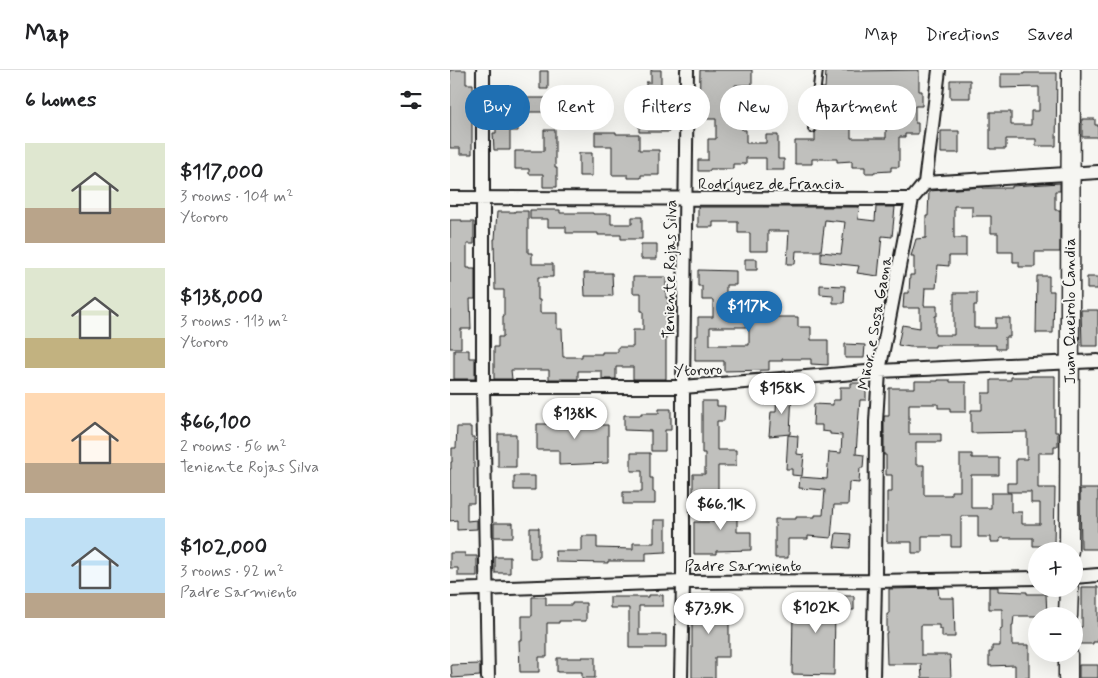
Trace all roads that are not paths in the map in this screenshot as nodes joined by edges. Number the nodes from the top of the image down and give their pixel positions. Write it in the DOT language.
graph roads {
  1 [pos="483,70"];
  2 [pos="687,70"];
  3 [pos="818,70"];
  4 [pos="939,70"];
  5 [pos="1071,70"];
  6 [pos="816,85"];
  7 [pos="1098,172"];
  8 [pos="1070,173"];
  9 [pos="925,183"];
  10 [pos="450,198"];
  11 [pos="484,198"];
  12 [pos="686,199"];
  13 [pos="912,199"];
  14 [pos="1069,361"];
  15 [pos="1098,361"];
  16 [pos="879,372"];
  17 [pos="483,386"];
  18 [pos="450,387"];
  19 [pos="683,387"];
  20 [pos="1069,542"];
  21 [pos="1098,575"];
  22 [pos="1083,576"];
  23 [pos="1028,578"];
  24 [pos="875,581"];
  25 [pos="683,582"];
  26 [pos="487,588"];
  27 [pos="450,590"];
  28 [pos="1068,662"];
  29 [pos="488,678"];
  30 [pos="681,678"];
  31 [pos="873,678"];
  32 [pos="1068,678"];
  1 -- 11 [label="street"];
  2 -- 12 [label="street, Teniente Rojas Silva"];
  3 -- 6 [label="lane"];
  4 -- 9 [label="street"];
  5 -- 8 [label="street, Juan Queirolo Candia"];
  7 -- 8 [label="street"];
  8 -- 9 [label="street"];
  8 -- 14 [label="street, Juan Queirolo Candia"];
  9 -- 13 [label="street, Mñor. e Sosa Gaona"];
  10 -- 11 [label="street, Rodríguez de Francia"];
  11 -- 12 [label="street, Rodríguez de Francia"];
  11 -- 17 [label="street"];
  12 -- 13 [label="street, Rodríguez de Francia"];
  12 -- 19 [label="street, Teniente Rojas Silva"];
  13 -- 16 [label="street, Mñor. e Sosa Gaona"];
  14 -- 15 [label="street, Ytororo"];
  14 -- 16 [label="street, Ytororo"];
  14 -- 20 [label="street, Juan Queirolo Candia"];
  16 -- 19 [label="street, Ytororo"];
  16 -- 24 [label="street, Mñor. e Sosa Gaona"];
  17 -- 18 [label="street, Ytororo"];
  17 -- 19 [label="street, Ytororo"];
  17 -- 26 [label="street"];
  19 -- 25 [label="street, Teniente Rojas Silva"];
  21 -- 22 [label="street"];
  23 -- 24 [label="street, Padre Sarmiento"];
  24 -- 25 [label="street, Padre Sarmiento"];
  24 -- 31 [label="street, Mñor. e Sosa Gaona"];
  25 -- 26 [label="street, Padre Sarmiento"];
  25 -- 30 [label="street, Teniente Rojas Silva"];
  26 -- 27 [label="street, Padre Sarmiento"];
  26 -- 29 [label="street"];
  28 -- 32 [label="street"];
}
